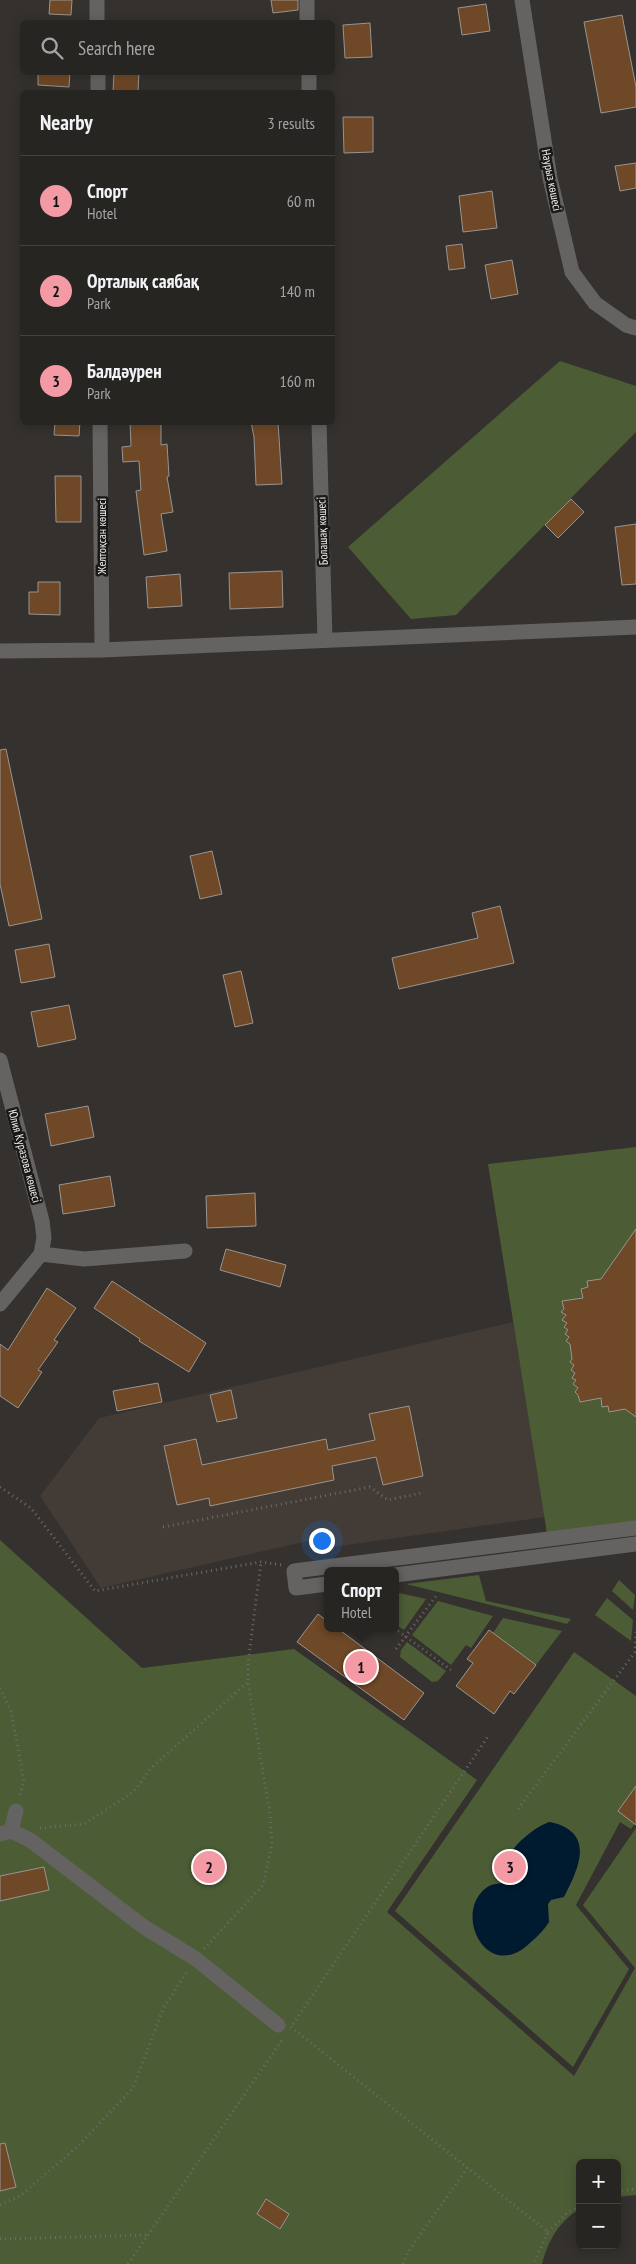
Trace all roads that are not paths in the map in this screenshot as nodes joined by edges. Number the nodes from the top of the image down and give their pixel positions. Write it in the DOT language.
graph roads {
  1 [pos="97,0"];
  2 [pos="307,0"];
  3 [pos="522,0"];
  4 [pos="97,20"];
  5 [pos="307,20"];
  6 [pos="98,75"];
  7 [pos="309,75"];
  8 [pos="98,90"];
  9 [pos="309,90"];
  10 [pos="636,328"];
  11 [pos="100,425"];
  12 [pos="319,425"];
  13 [pos="636,627"];
  14 [pos="325,640"];
  15 [pos="102,650"];
  16 [pos="0,652"];
  17 [pos="0,1060"];
  18 [pos="185,1251"];
  19 [pos="42,1254"];
  20 [pos="0,1304"];
  21 [pos="636,1528"];
  22 [pos="636,1544"];
  23 [pos="324,1567"];
  24 [pos="326,1567"];
  25 [pos="399,1574"];
  26 [pos="324,1584"];
  27 [pos="16,1811"];
  28 [pos="5,1832"];
  29 [pos="284,2026"];
  1 -- 4 [label="street"];
  2 -- 5 [label="street"];
  3 -- 10 [label="street, Наурыз көшесі"];
  6 -- 8 [label="street"];
  7 -- 9 [label="street"];
  11 -- 15 [label="street, Желтоқсан көшесі"];
  12 -- 14 [label="street, Болашақ көшесі"];
  13 -- 14 [label="street"];
  14 -- 15 [label="street"];
  15 -- 16 [label="street"];
  17 -- 19 [label="street, Юлия Куразова көшесі"];
  18 -- 19 [label="street"];
  19 -- 20 [label="street"];
  21 -- 24 [label="street"];
  22 -- 25 [label="street"];
  23 -- 26 [label="street"];
  27 -- 28 [label="street"];
  28 -- 29 [label="street"];
}
